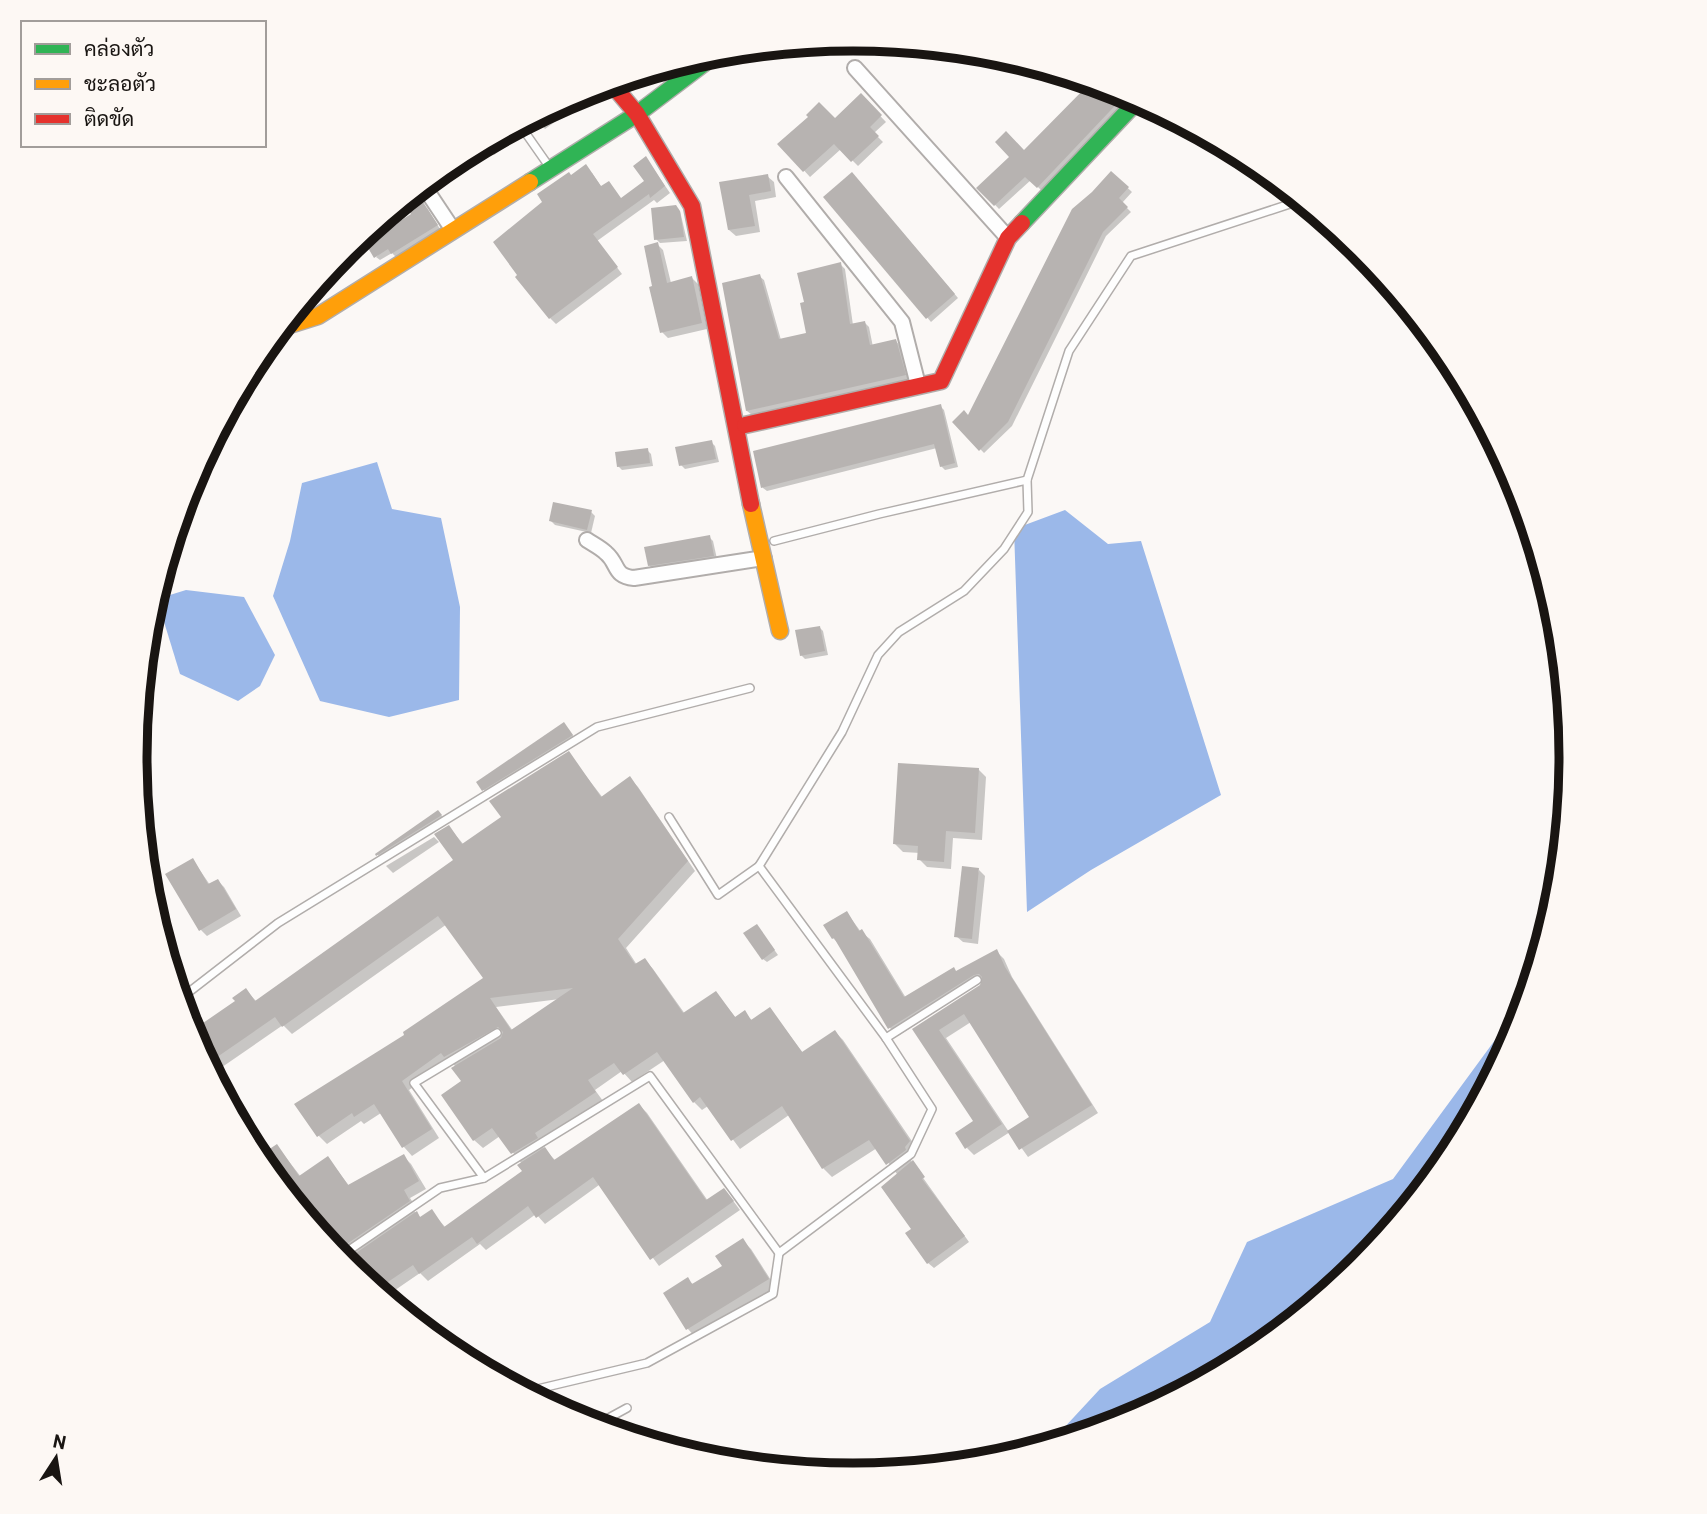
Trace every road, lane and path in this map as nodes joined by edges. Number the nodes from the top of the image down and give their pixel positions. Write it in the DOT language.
graph roads {
  1 [pos="855,68"];
  2 [pos="697,69"];
  3 [pos="618,91"];
  4 [pos="1131,108"];
  5 [pos="637,114"];
  6 [pos="525,132"];
  7 [pos="550,169"];
  8 [pos="786,177"];
  9 [pos="429,194"];
  10 [pos="1291,204"];
  11 [pos="453,230"];
  12 [pos="1008,238"];
  13 [pos="297,323"];
  14 [pos="918,385"];
  15 [pos="745,425"];
  16 [pos="1027,480"];
  17 [pos="587,540"];
  18 [pos="774,541"];
  19 [pos="764,558"];
  20 [pos="780,631"];
  21 [pos="750,688"];
  22 [pos="669,817"];
  23 [pos="759,866"];
  24 [pos="977,980"];
  25 [pos="188,993"];
  26 [pos="497,1033"];
  27 [pos="886,1038"];
  28 [pos="484,1178"];
  29 [pos="349,1250"];
  30 [pos="779,1253"];
  31 [pos="539,1389"];
  32 [pos="627,1408"];
  33 [pos="607,1419"];
  1 -- 12 [label="street"];
  2 -- 5 [label="street"];
  3 -- 5 [label="street"];
  4 -- 12 [label="street"];
  5 -- 7 [label="street"];
  5 -- 19 [label="street"];
  6 -- 7 [label="lane"];
  7 -- 11 [label="street"];
  8 -- 14 [label="street"];
  9 -- 11 [label="street"];
  10 -- 16 [label="lane"];
  11 -- 13 [label="street"];
  12 -- 14 [label="street"];
  14 -- 15 [label="street"];
  16 -- 18 [label="lane"];
  16 -- 23 [label="lane"];
  17 -- 19 [label="street"];
  19 -- 20 [label="street"];
  21 -- 25 [label="lane"];
  22 -- 23 [label="lane"];
  23 -- 27 [label="lane"];
  24 -- 27 [label="lane"];
  26 -- 28 [label="lane"];
  27 -- 30 [label="lane"];
  28 -- 29 [label="lane"];
  28 -- 30 [label="lane"];
  30 -- 31 [label="lane"];
  32 -- 33 [label="lane"];
}
